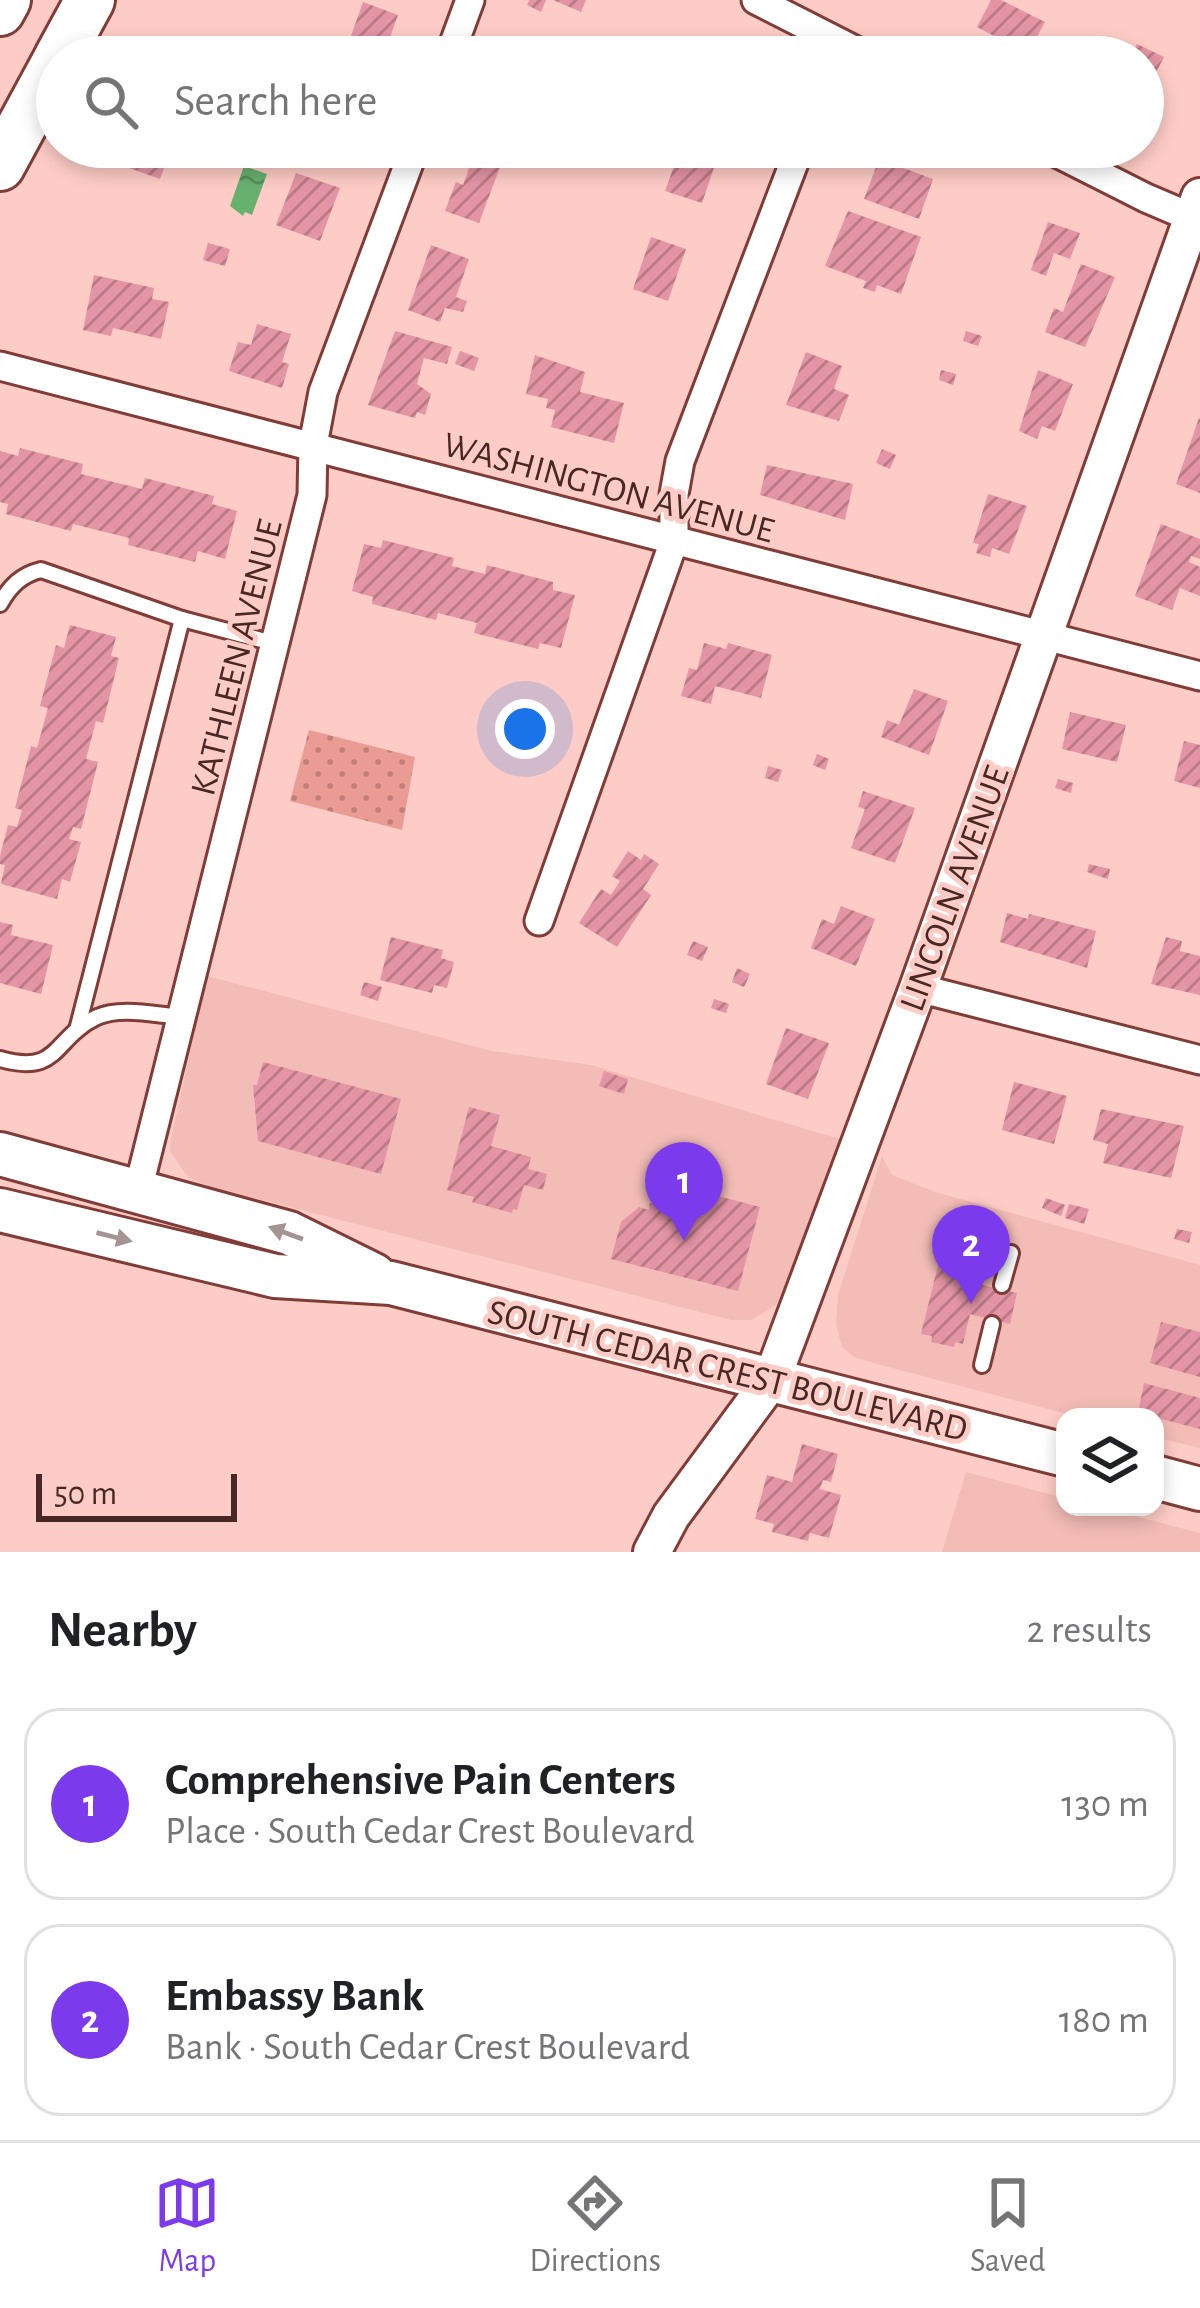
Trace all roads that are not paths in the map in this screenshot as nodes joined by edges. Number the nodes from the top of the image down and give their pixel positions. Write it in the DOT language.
graph roads {
  1 [pos="6,0"];
  2 [pos="90,0"];
  3 [pos="470,0"];
  4 [pos="756,0"];
  5 [pos="0,11"];
  6 [pos="70,36"];
  7 [pos="457,36"];
  8 [pos="814,36"];
  9 [pos="36,100"];
  10 [pos="0,166"];
  11 [pos="407,168"];
  12 [pos="792,168"];
  13 [pos="1094,168"];
  14 [pos="1198,212"];
  15 [pos="0,366"];
  16 [pos="314,445"];
  17 [pos="674,541"];
  18 [pos="0,604"];
  19 [pos="182,619"];
  20 [pos="1043,637"];
  21 [pos="277,644"];
  22 [pos="1200,676"];
  23 [pos="539,921"];
  24 [pos="918,988"];
  25 [pos="182,1017"];
  26 [pos="76,1030"];
  27 [pos="0,1059"];
  28 [pos="1200,1060"];
  29 [pos="0,1154"];
  30 [pos="138,1190"];
  31 [pos="0,1210"];
  32 [pos="1011,1252"];
  33 [pos="391,1283"];
  34 [pos="1002,1285"];
  35 [pos="992,1324"];
  36 [pos="982,1365"];
  37 [pos="772,1379"];
  38 [pos="1056,1453"];
  39 [pos="1164,1480"];
  40 [pos="1200,1489"];
  41 [pos="652,1552"];
  1 -- 5 [label="highway"];
  2 -- 6 [label="highway"];
  3 -- 7 [label="street"];
  4 -- 8 [label="street"];
  9 -- 10 [label="highway"];
  11 -- 16 [label="street, KATHLEEN AVENUE"];
  12 -- 17 [label="street"];
  13 -- 14 [label="street"];
  14 -- 20 [label="street, LINCOLN AVENUE"];
  15 -- 16 [label="street, WASHINGTON AVENUE"];
  16 -- 17 [label="street, WASHINGTON AVENUE"];
  16 -- 21 [label="street, KATHLEEN AVENUE"];
  17 -- 20 [label="street, WASHINGTON AVENUE"];
  17 -- 23 [label="street"];
  18 -- 19 [label="lane"];
  19 -- 21 [label="lane"];
  19 -- 26 [label="lane"];
  20 -- 22 [label="street, WASHINGTON AVENUE"];
  20 -- 24 [label="street, LINCOLN AVENUE"];
  21 -- 25 [label="street, KATHLEEN AVENUE"];
  24 -- 28 [label="street"];
  24 -- 37 [label="street, LINCOLN AVENUE"];
  25 -- 26 [label="lane"];
  25 -- 30 [label="street, KATHLEEN AVENUE"];
  26 -- 27 [label="lane"];
  29 -- 30 [label="main road, SOUTH CEDAR CREST BOULEVARD"];
  33 -- 30 [label="main road, SOUTH CEDAR CREST BOULEVARD, one-way"];
  31 -- 33 [label="main road, SOUTH CEDAR CREST BOULEVARD, one-way"];
  32 -- 34 [label="lane"];
  33 -- 37 [label="main road, SOUTH CEDAR CREST BOULEVARD"];
  35 -- 36 [label="lane"];
  37 -- 38 [label="main road, SOUTH CEDAR CREST BOULEVARD"];
  37 -- 41 [label="street, LINCOLN AVENUE"];
  39 -- 40 [label="main road"];
}
